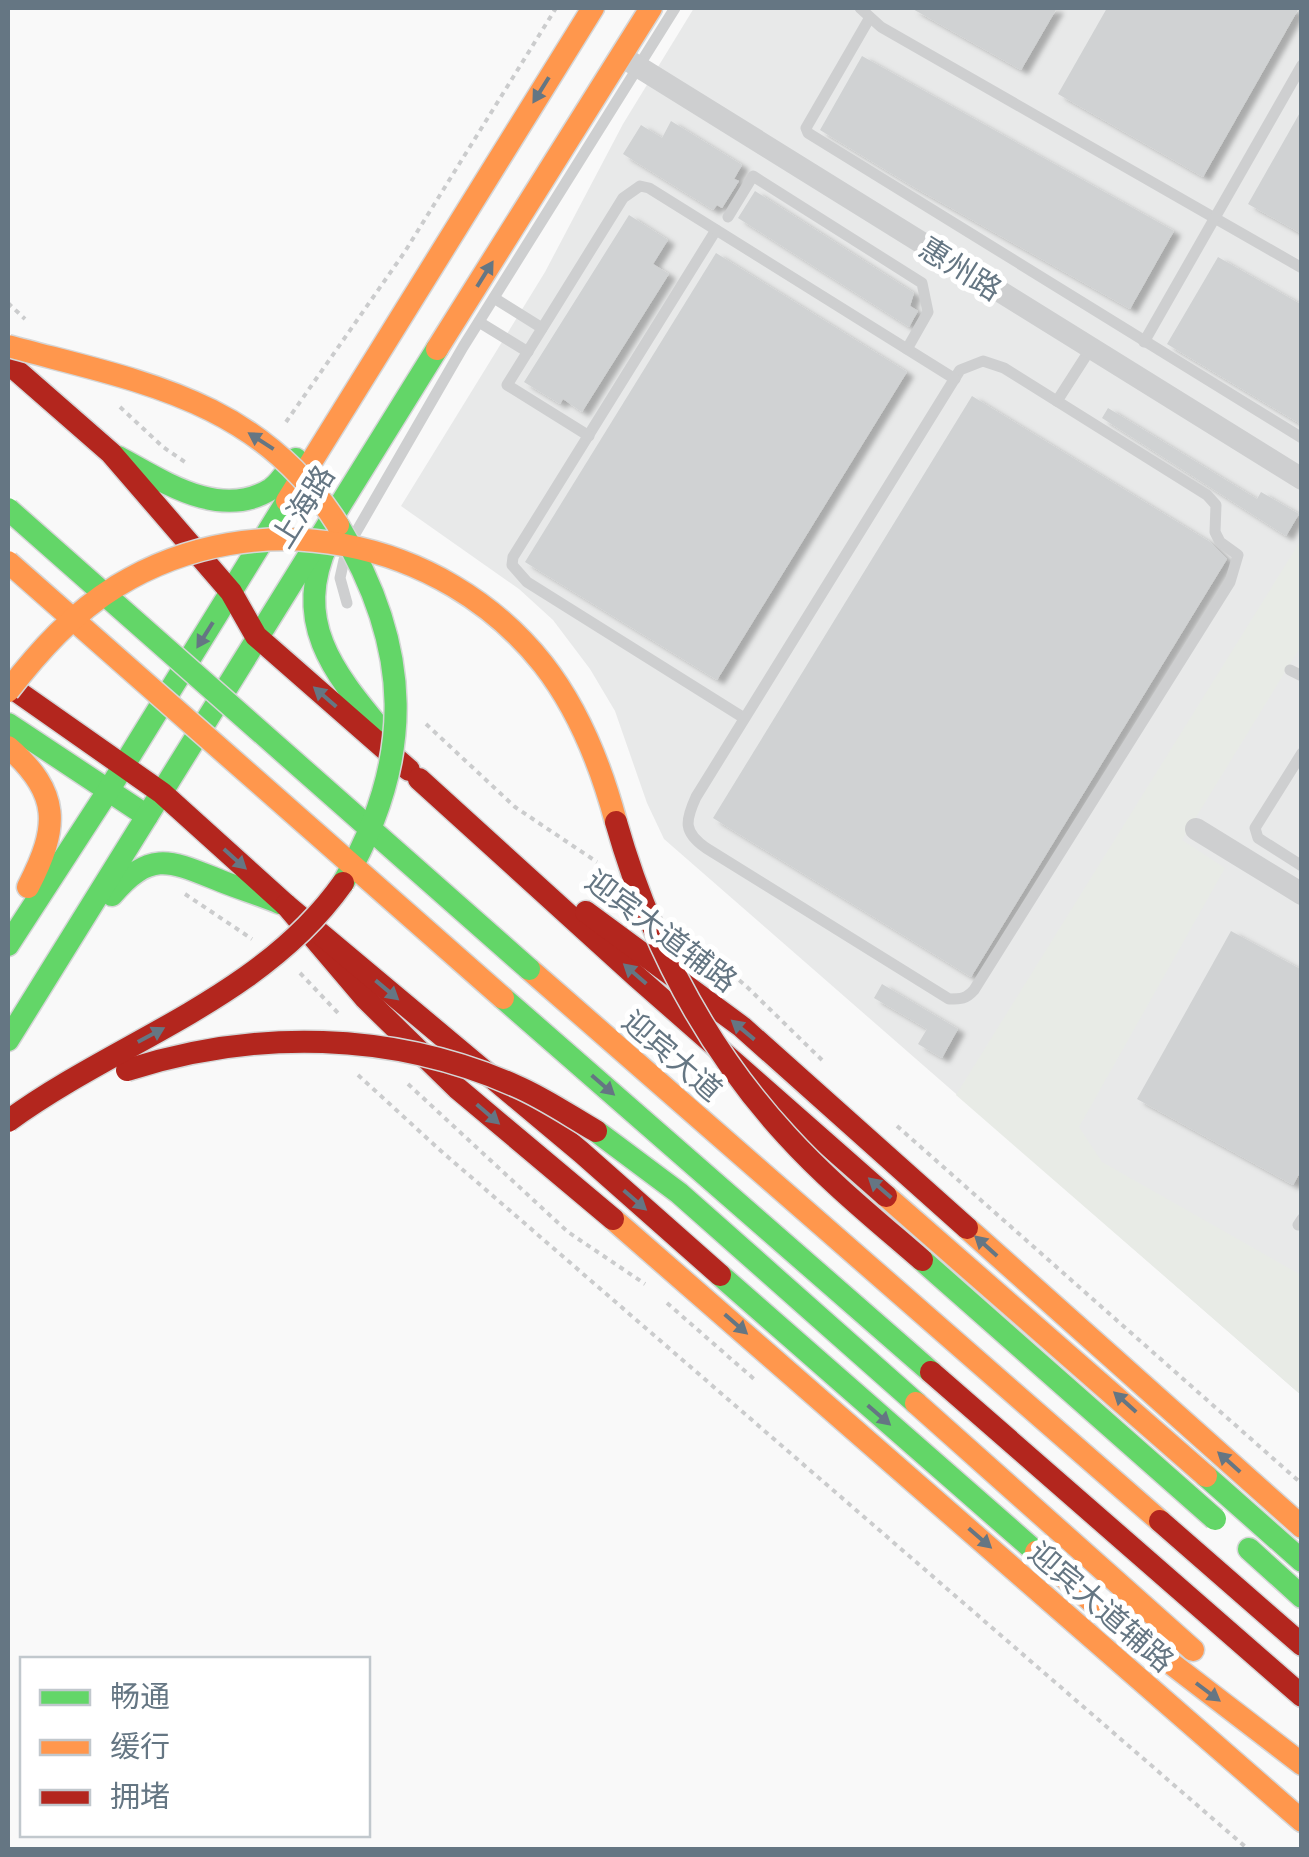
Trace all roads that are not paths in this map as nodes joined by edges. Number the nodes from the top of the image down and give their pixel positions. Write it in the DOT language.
graph roads {
  1 [pos="593,8"];
  2 [pos="652,8"];
  3 [pos="674,8"];
  4 [pos="860,8"];
  5 [pos="869,19"];
  6 [pos="629,61"];
  7 [pos="1302,65"];
  8 [pos="728,217"];
  9 [pos="1215,218"];
  10 [pos="716,230"];
  11 [pos="1302,268"];
  12 [pos="420,286"];
  13 [pos="494,298"];
  14 [pos="470,317"];
  15 [pos="542,328"];
  16 [pos="8,342"];
  17 [pos="1144,342"];
  18 [pos="1091,348"];
  19 [pos="907,349"];
  20 [pos="528,352"];
  21 [pos="8,363"];
  22 [pos="955,378"];
  23 [pos="1057,401"];
  24 [pos="588,436"];
  25 [pos="1302,438"];
  26 [pos="111,453"];
  27 [pos="1302,479"];
  28 [pos="8,509"];
  29 [pos="8,562"];
  30 [pos="232,592"];
  31 [pos="347,603"];
  32 [pos="256,636"];
  33 [pos="8,688"];
  34 [pos="744,718"];
  35 [pos="8,724"];
  36 [pos="8,747"];
  37 [pos="1302,753"];
  38 [pos="122,767"];
  39 [pos="419,779"];
  40 [pos="108,791"];
  41 [pos="162,793"];
  42 [pos="147,816"];
  43 [pos="1196,829"];
  44 [pos="1302,866"];
  45 [pos="1302,894"];
  46 [pos="286,905"];
  47 [pos="8,923"];
  48 [pos="8,945"];
  49 [pos="8,1042"];
  50 [pos="8,1121"];
  51 [pos="8,1140"];
  52 [pos="1302,1527"];
  53 [pos="1302,1560"];
  54 [pos="1302,1597"];
  55 [pos="1302,1645"];
  56 [pos="1302,1696"];
  57 [pos="1302,1745"];
  58 [pos="1302,1764"];
  59 [pos="1302,1821"];
  1 -- 12 [label="main road, 上海路, one-way"];
  2 -- 6 [label="main road, 上海路"];
  3 -- 6 [label="lane"];
  4 -- 5 [label="lane"];
  5 -- 9 [label="lane"];
  5 -- 17 [label="lane"];
  6 -- 13 [label="lane"];
  14 -- 6 [label="main road, 上海路, one-way"];
  6 -- 18 [label="street, 惠州路"];
  7 -- 9 [label="lane"];
  8 -- 19 [label="lane"];
  9 -- 11 [label="lane"];
  9 -- 17 [label="lane"];
  10 -- 15 [label="lane"];
  10 -- 19 [label="lane"];
  10 -- 24 [label="lane"];
  12 -- 26 [label="main road"];
  12 -- 30 [label="main road, 上海路"];
  13 -- 14 [label="lane"];
  13 -- 15 [label="lane"];
  14 -- 20 [label="lane"];
  14 -- 31 [label="lane"];
  14 -- 32 [label="main road, 上海路"];
  14 -- 39 [label="main road"];
  15 -- 20 [label="lane"];
  16 -- 26 [label="main road"];
  50 -- 16 [label="main road, one-way, bridge"];
  17 -- 25 [label="lane"];
  18 -- 23 [label="lane"];
  18 -- 27 [label="street, 惠州路"];
  19 -- 22 [label="lane"];
  20 -- 24 [label="lane"];
  21 -- 26 [label="main road, 迎宾大道辅路"];
  22 -- 23 [label="lane"];
  22 -- 34 [label="lane"];
  23 -- 34 [label="lane"];
  24 -- 34 [label="lane"];
  26 -- 30 [label="main road, 迎宾大道辅路"];
  28 -- 55 [label="main road, 迎宾大道, bridge"];
  29 -- 56 [label="main road, one-way, bridge"];
  30 -- 32 [label="main road, 迎宾大道辅路"];
  30 -- 38 [label="main road, 上海路, one-way"];
  39 -- 32 [label="main road, 迎宾大道辅路, one-way"];
  32 -- 41 [label="main road, 上海路"];
  33 -- 38 [label="main road, 迎宾大道辅路"];
  33 -- 54 [label="main road, bridge"];
  35 -- 40 [label="main road"];
  36 -- 47 [label="main road"];
  37 -- 44 [label="lane"];
  38 -- 40 [label="main road, 上海路"];
  38 -- 41 [label="main road, 迎宾大道辅路"];
  52 -- 39 [label="main road, 迎宾大道辅路, one-way"];
  53 -- 39 [label="main road, one-way"];
  40 -- 42 [label="main road"];
  40 -- 48 [label="main road, 上海路"];
  41 -- 42 [label="main road, 上海路"];
  41 -- 46 [label="main road, 迎宾大道辅路, one-way"];
  42 -- 49 [label="main road, 上海路"];
  43 -- 45 [label="street"];
  46 -- 49 [label="main road"];
  46 -- 58 [label="main road, one-way"];
  46 -- 59 [label="main road, 迎宾大道辅路, one-way"];
  51 -- 57 [label="main road, bridge"];
}
